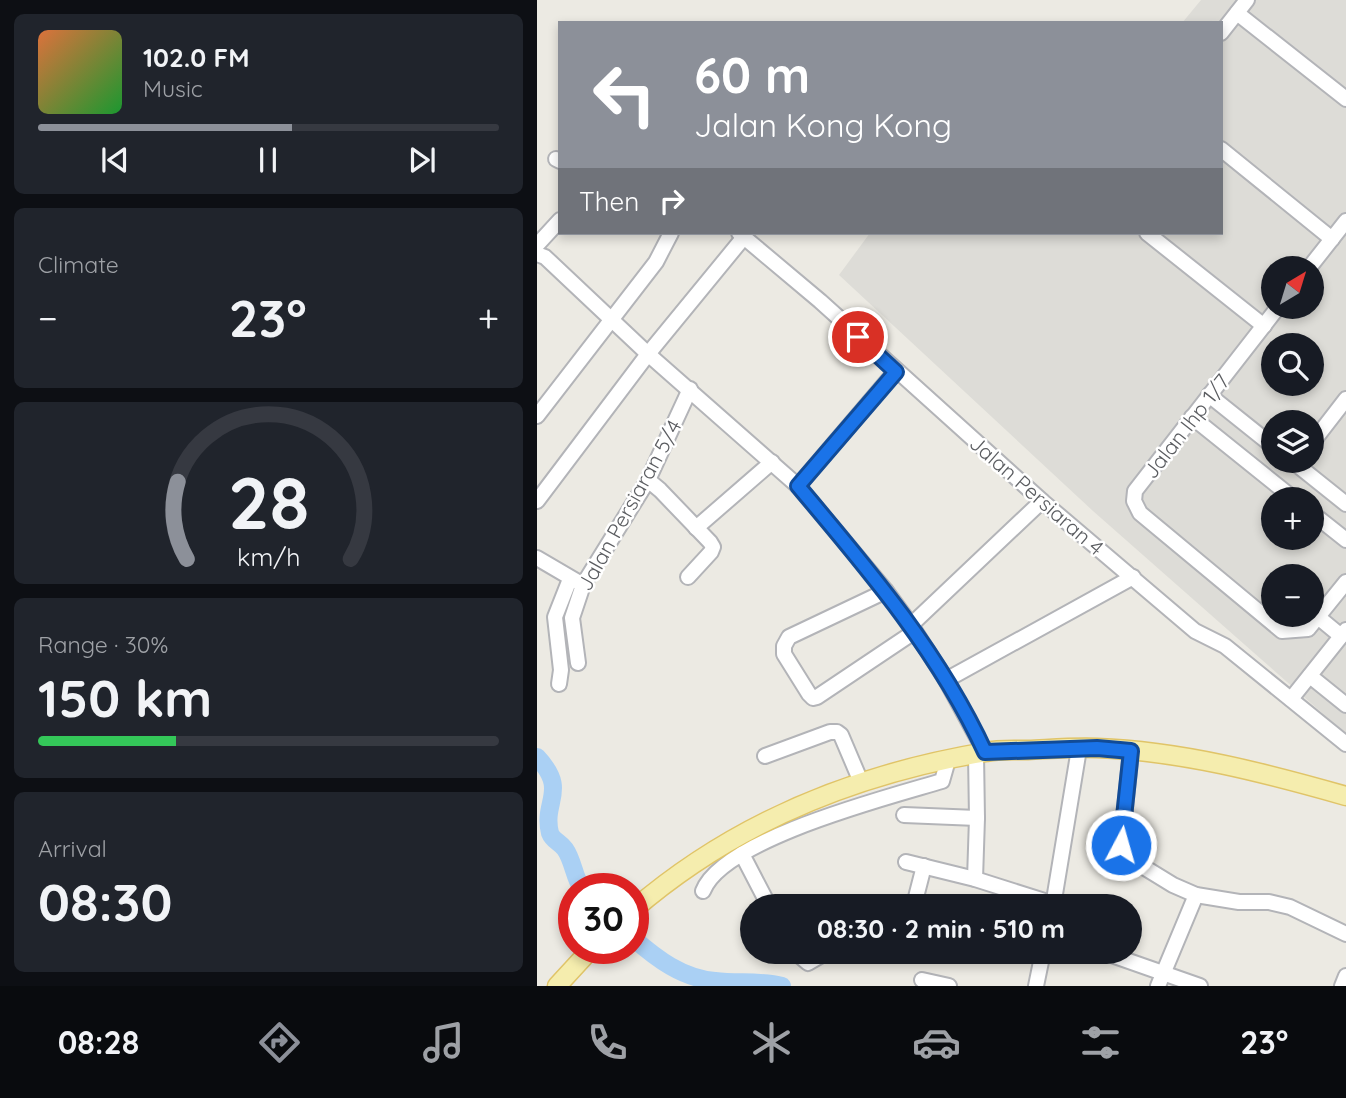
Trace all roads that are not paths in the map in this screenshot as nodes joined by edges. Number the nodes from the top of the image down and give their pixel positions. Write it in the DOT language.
graph roads {
  1 [pos="1247,0"];
  2 [pos="1237,13"];
  3 [pos="1223,30"];
  4 [pos="1346,99"];
  5 [pos="1223,151"];
  6 [pos="1346,221"];
  7 [pos="558,222"];
  8 [pos="670,235"];
  9 [pos="742,235"];
  10 [pos="1150,235"];
  11 [pos="1332,239"];
  12 [pos="537,245"];
  13 [pos="537,254"];
  14 [pos="1319,256"];
  15 [pos="610,318"];
  16 [pos="1269,319"];
  17 [pos="1264,326"];
  18 [pos="648,354"];
  19 [pos="896,372"];
  20 [pos="690,389"];
  21 [pos="1210,395"];
  22 [pos="1346,399"];
  23 [pos="537,416"];
  24 [pos="1192,417"];
  25 [pos="1324,427"];
  26 [pos="1261,436"];
  27 [pos="772,462"];
  28 [pos="1308,473"];
  29 [pos="648,480"];
  30 [pos="798,486"];
  31 [pos="1279,487"];
  32 [pos="537,501"];
  33 [pos="1042,501"];
  34 [pos="1346,504"];
  35 [pos="1324,523"];
  36 [pos="696,528"];
  37 [pos="1346,540"];
  38 [pos="537,558"];
  39 [pos="688,577"];
  40 [pos="1133,577"];
  41 [pos="576,582"];
  42 [pos="1346,582"];
  43 [pos="886,591"];
  44 [pos="1324,610"];
  45 [pos="1261,614"];
  46 [pos="1324,626"];
  47 [pos="1277,627"];
  48 [pos="1302,627"];
  49 [pos="912,628"];
  50 [pos="1343,633"];
  51 [pos="578,663"];
  52 [pos="1310,676"];
  53 [pos="946,680"];
  54 [pos="559,684"];
  55 [pos="1291,699"];
  56 [pos="1346,705"];
  57 [pos="1346,744"];
  58 [pos="1079,749"];
  59 [pos="1131,751"];
  60 [pos="981,753"];
  61 [pos="766,756"];
  62 [pos="948,760"];
  63 [pos="861,782"];
  64 [pos="1309,786"];
  65 [pos="1345,796"];
  66 [pos="1346,809"];
  67 [pos="904,815"];
  68 [pos="977,818"];
  69 [pos="742,854"];
  70 [pos="906,862"];
  71 [pos="924,866"];
  72 [pos="975,879"];
  73 [pos="703,891"];
  74 [pos="763,894"];
  75 [pos="918,894"];
  76 [pos="1020,894"];
  77 [pos="1055,894"];
  78 [pos="1196,895"];
  79 [pos="649,896"];
  80 [pos="1346,934"];
  81 [pos="577,964"];
  82 [pos="1041,964"];
  83 [pos="1128,964"];
  84 [pos="1346,976"];
  85 [pos="1161,980"];
  86 [pos="922,981"];
  87 [pos="557,986"];
  88 [pos="949,986"];
  89 [pos="1036,986"];
  90 [pos="1200,986"];
  91 [pos="1342,986"];
  1 -- 2 [label="street"];
  2 -- 3 [label="street"];
  2 -- 4 [label="street"];
  5 -- 11 [label="street"];
  6 -- 11 [label="street"];
  7 -- 12 [label="street"];
  8 -- 15 [label="street"];
  9 -- 18 [label="street"];
  9 -- 19 [label="street, Jalan Persiaran 4"];
  10 -- 17 [label="street"];
  11 -- 14 [label="street"];
  13 -- 15 [label="street"];
  15 -- 18 [label="street"];
  15 -- 23 [label="street"];
  16 -- 17 [label="street, Jalan Ihp 1/7"];
  17 -- 21 [label="street, Jalan Ihp 1/7"];
  18 -- 20 [label="street"];
  18 -- 32 [label="street"];
  19 -- 30 [label="street"];
  19 -- 33 [label="street, Jalan Persiaran 4"];
  20 -- 27 [label="street"];
  20 -- 29 [label="street, Jalan Persiaran 5/4"];
  21 -- 24 [label="street, Jalan Ihp 1/7"];
  21 -- 26 [label="street"];
  22 -- 25 [label="street"];
  24 -- 31 [label="street"];
  24 -- 45 [label="street, Jalan Ihp 1/7"];
  27 -- 30 [label="street"];
  27 -- 36 [label="street"];
  28 -- 34 [label="street"];
  29 -- 36 [label="street"];
  29 -- 41 [label="street, Jalan Persiaran 5/4"];
  30 -- 43 [label="street"];
  33 -- 40 [label="street, Jalan Persiaran 4"];
  33 -- 49 [label="street"];
  35 -- 37 [label="street"];
  36 -- 39 [label="street"];
  38 -- 41 [label="street"];
  40 -- 53 [label="street"];
  40 -- 55 [label="street, Jalan Persiaran 4"];
  41 -- 51 [label="street, Jalan Persiaran 5/4"];
  41 -- 54 [label="street"];
  42 -- 44 [label="street"];
  43 -- 49 [label="street"];
  43 -- 49 [label="street"];
  46 -- 50 [label="street"];
  47 -- 48 [label="street, Jalan Ihp 1/7"];
  49 -- 53 [label="street"];
  50 -- 52 [label="street"];
  52 -- 55 [label="street"];
  52 -- 56 [label="street"];
  53 -- 60 [label="street"];
  55 -- 57 [label="street, Jalan Persiaran 4"];
  58 -- 59 [label="main road"];
  58 -- 60 [label="main road"];
  58 -- 77 [label="street"];
  59 -- 64 [label="main road"];
  59 -- 78 [label="street"];
  60 -- 62 [label="main road"];
  60 -- 68 [label="street"];
  61 -- 63 [label="street"];
  62 -- 63 [label="main road"];
  62 -- 69 [label="street"];
  63 -- 79 [label="main road"];
  64 -- 65 [label="main road"];
  64 -- 66 [label="main road"];
  67 -- 68 [label="street"];
  68 -- 72 [label="street"];
  69 -- 73 [label="street"];
  69 -- 74 [label="street"];
  70 -- 71 [label="street"];
  71 -- 72 [label="street"];
  71 -- 75 [label="street"];
  72 -- 76 [label="street"];
  78 -- 80 [label="street"];
  78 -- 85 [label="street"];
  81 -- 87 [label="main road"];
  82 -- 89 [label="street"];
  83 -- 85 [label="street"];
  84 -- 91 [label="street"];
  85 -- 90 [label="street"];
  86 -- 88 [label="street"];
}
